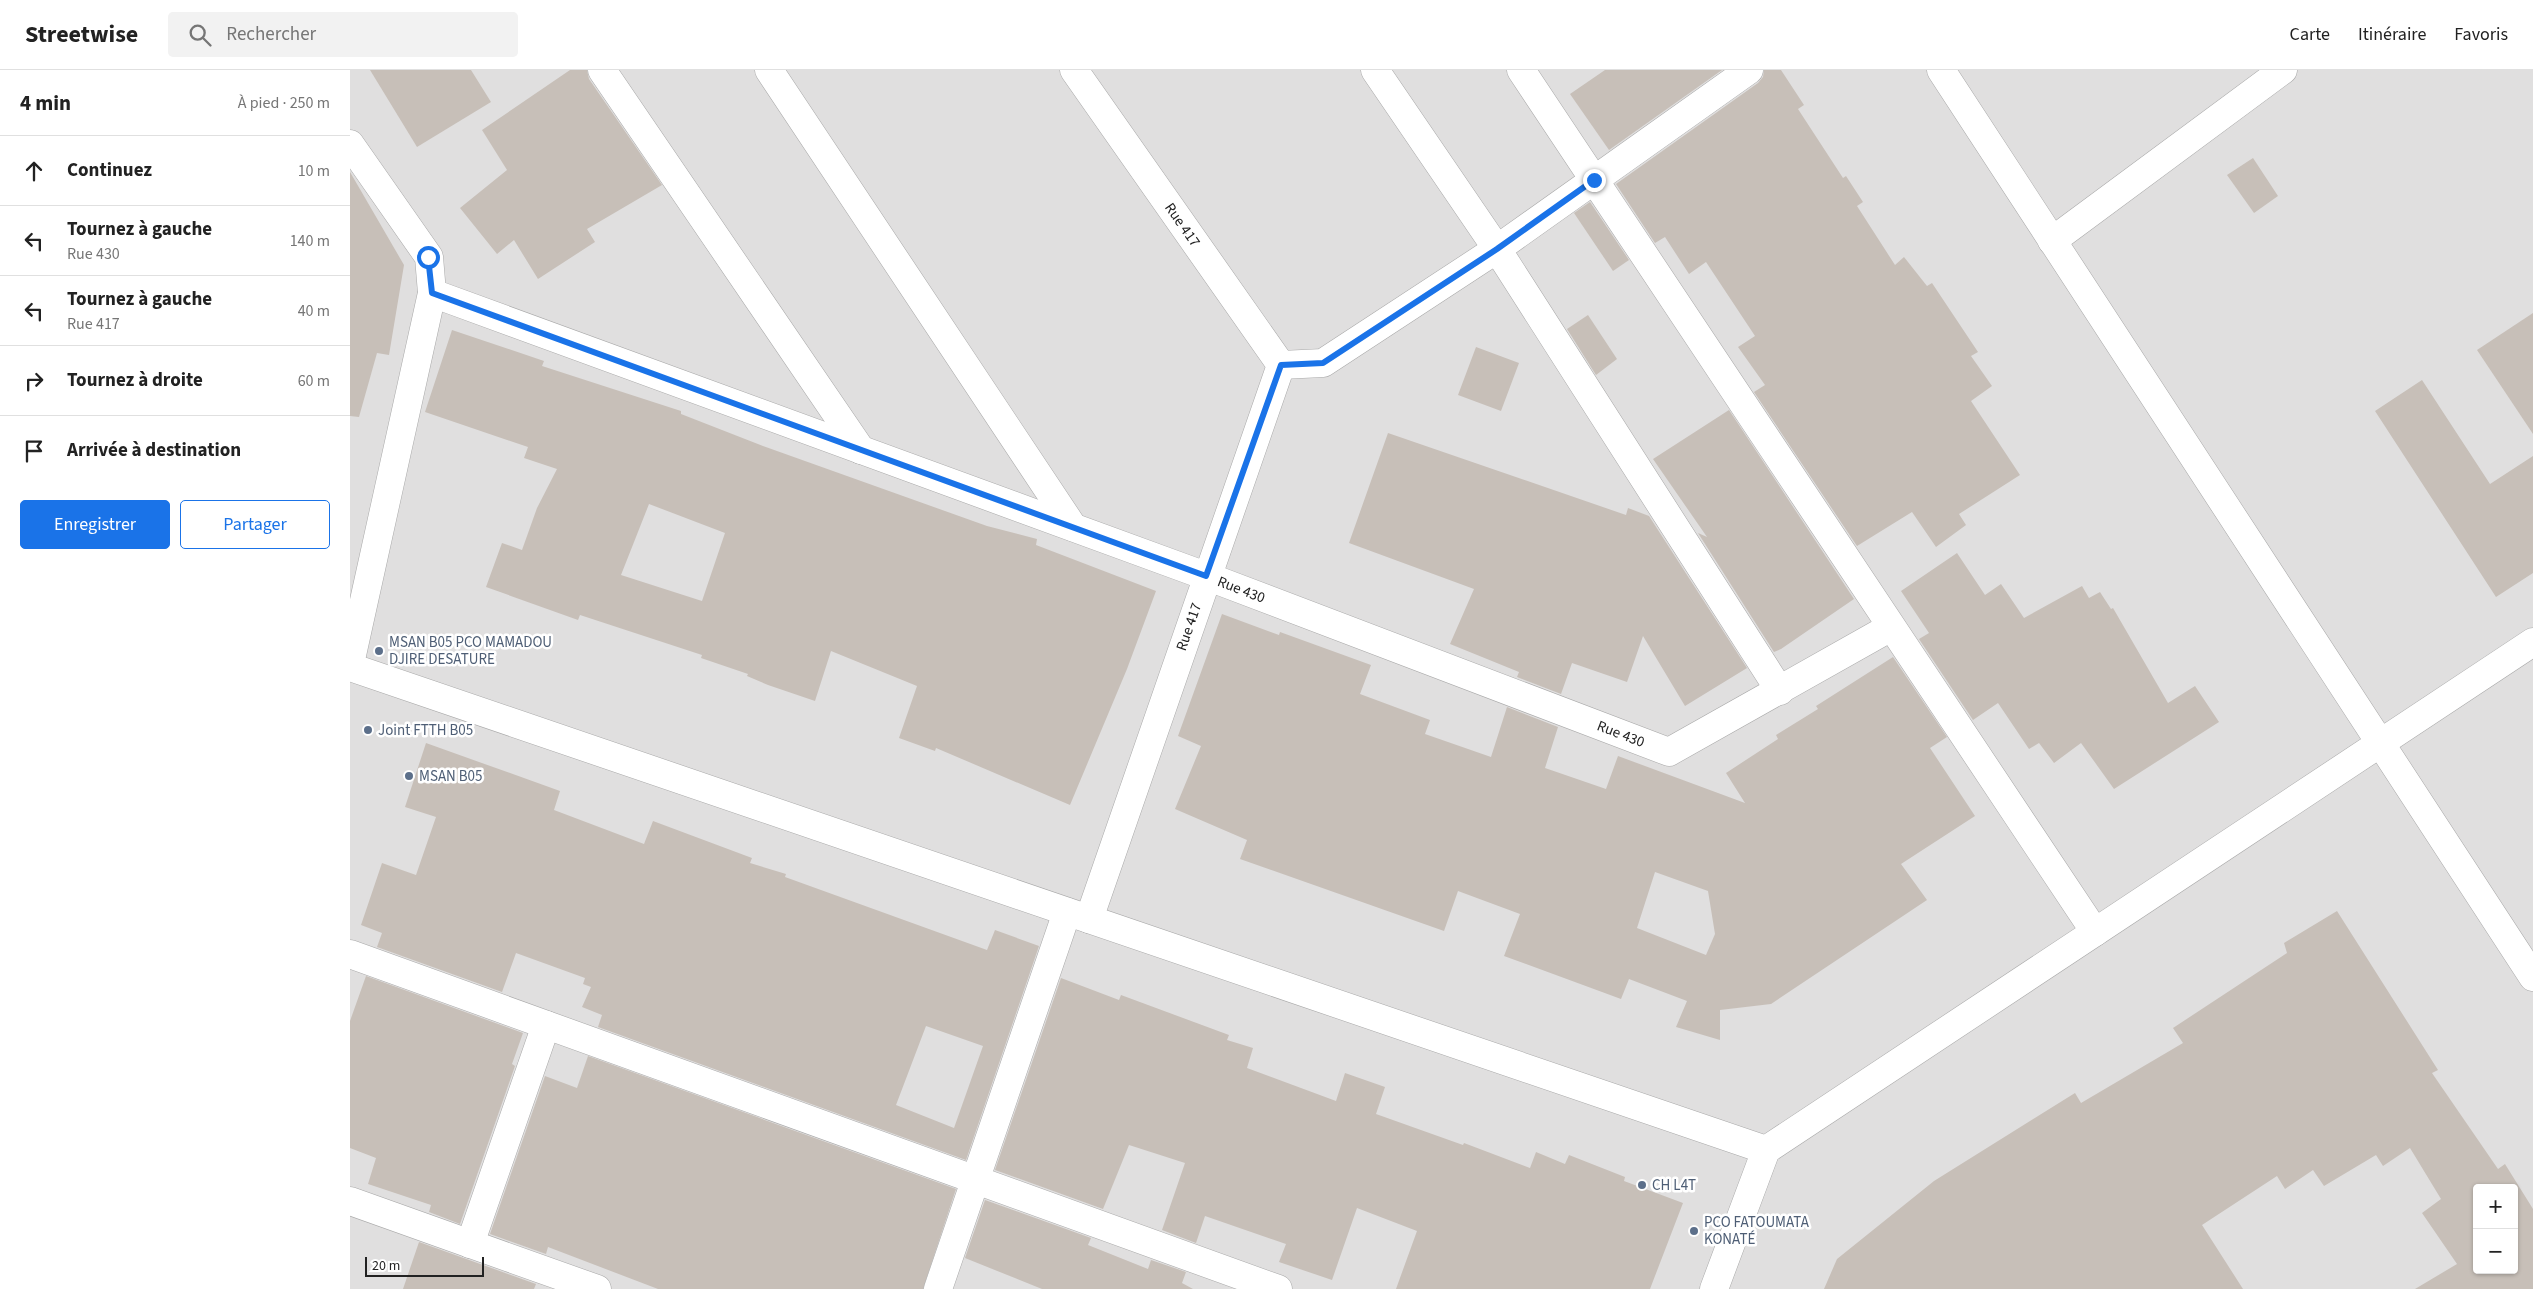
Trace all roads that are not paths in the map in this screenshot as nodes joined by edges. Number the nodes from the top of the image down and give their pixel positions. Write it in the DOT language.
graph roads {
  1 [pos="602,70"];
  2 [pos="769,70"];
  3 [pos="1074,70"];
  4 [pos="1375,70"];
  5 [pos="1521,70"];
  6 [pos="1749,70"];
  7 [pos="1941,70"];
  8 [pos="2283,70"];
  9 [pos="350,144"];
  10 [pos="1594,180"];
  11 [pos="2052,241"];
  12 [pos="1497,249"];
  13 [pos="432,293"];
  14 [pos="1281,365"];
  15 [pos="862,450"];
  16 [pos="1072,527"];
  17 [pos="1206,576"];
  18 [pos="1891,628"];
  19 [pos="2533,642"];
  20 [pos="350,666"];
  21 [pos="1780,690"];
  22 [pos="2380,743"];
  23 [pos="1078,916"];
  24 [pos="2096,932"];
  25 [pos="350,954"];
  26 [pos="2533,977"];
  27 [pos="546,1025"];
  28 [pos="1766,1150"];
  29 [pos="975,1180"];
  30 [pos="350,1201"];
  31 [pos="470,1244"];
  32 [pos="597,1289"];
  33 [pos="938,1289"];
  34 [pos="1278,1289"];
  35 [pos="1714,1289"];
  1 -- 15 [label="street"];
  2 -- 16 [label="street"];
  3 -- 14 [label="street, Rue 417"];
  4 -- 12 [label="street"];
  5 -- 10 [label="street"];
  6 -- 10 [label="street"];
  7 -- 11 [label="street"];
  8 -- 11 [label="street"];
  9 -- 13 [label="street"];
  10 -- 12 [label="street"];
  10 -- 18 [label="street"];
  11 -- 22 [label="street"];
  12 -- 14 [label="street"];
  12 -- 21 [label="street"];
  13 -- 15 [label="street, Rue 430"];
  13 -- 20 [label="street"];
  14 -- 17 [label="street, Rue 417"];
  15 -- 16 [label="street, Rue 430"];
  16 -- 17 [label="street, Rue 430"];
  17 -- 21 [label="street, Rue 430"];
  17 -- 23 [label="street, Rue 417"];
  18 -- 21 [label="street, Rue 430"];
  18 -- 24 [label="street"];
  19 -- 22 [label="street"];
  20 -- 23 [label="street"];
  22 -- 24 [label="street"];
  22 -- 26 [label="street"];
  23 -- 28 [label="street"];
  23 -- 29 [label="street, Rue 417"];
  24 -- 28 [label="street"];
  25 -- 27 [label="street"];
  27 -- 29 [label="street"];
  27 -- 31 [label="street"];
  28 -- 35 [label="street"];
  29 -- 33 [label="street, Rue 417"];
  29 -- 34 [label="street"];
  30 -- 31 [label="street"];
  31 -- 32 [label="street"];
}
